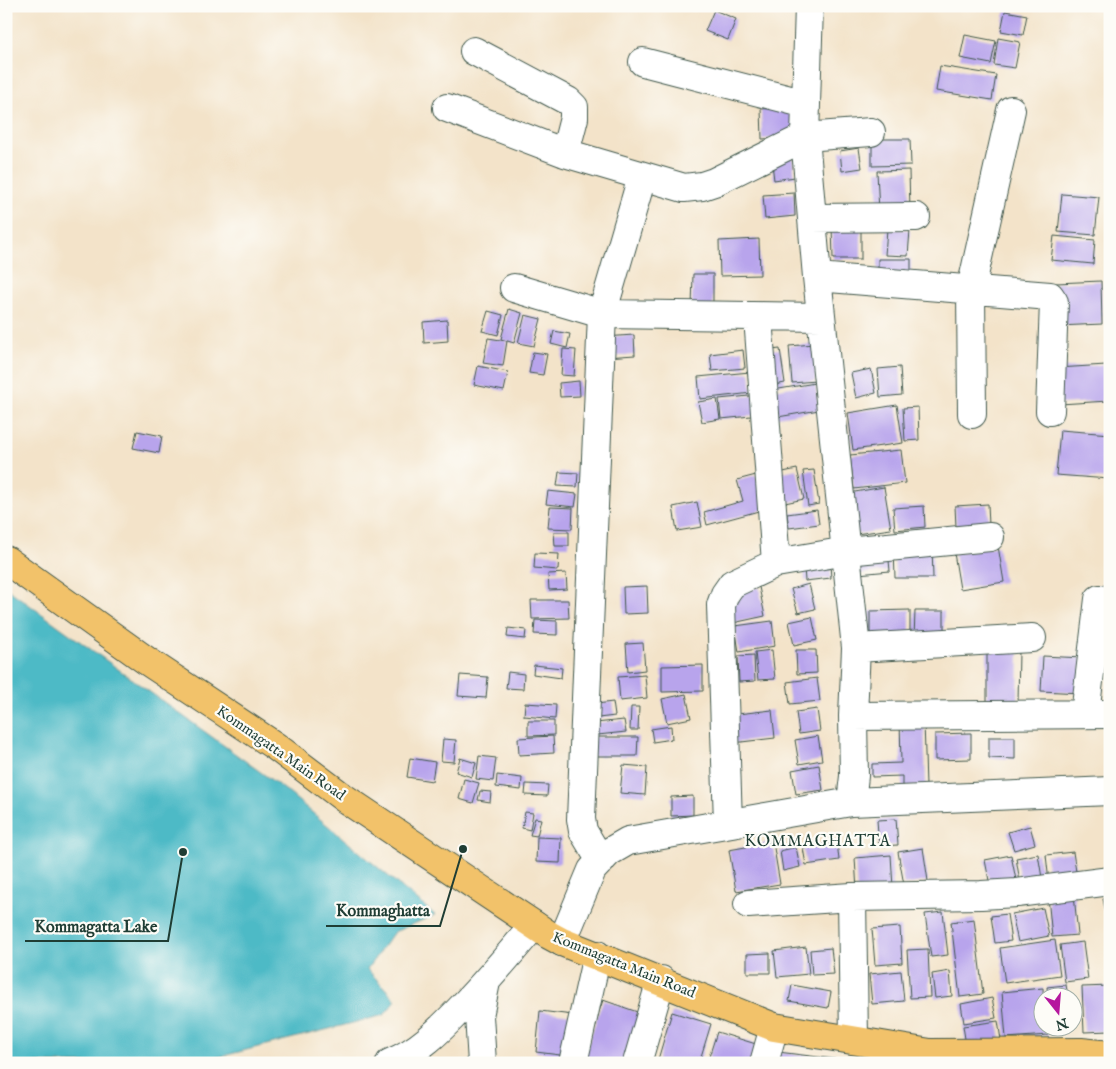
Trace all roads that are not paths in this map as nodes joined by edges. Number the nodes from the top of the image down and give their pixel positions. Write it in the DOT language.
graph roads {
  1 [pos="809,6"];
  2 [pos="474,51"];
  3 [pos="642,62"];
  4 [pos="806,104"];
  5 [pos="447,108"];
  6 [pos="1011,110"];
  7 [pos="871,132"];
  8 [pos="805,138"];
  9 [pos="565,153"];
  10 [pos="642,177"];
  11 [pos="916,217"];
  12 [pos="812,218"];
  13 [pos="817,277"];
  14 [pos="514,288"];
  15 [pos="971,289"];
  16 [pos="602,314"];
  17 [pos="758,317"];
  18 [pos="821,317"];
  19 [pos="1050,411"];
  20 [pos="972,414"];
  21 [pos="990,537"];
  22 [pos="847,551"];
  23 [pos="6,560"];
  24 [pos="776,563"];
  25 [pos="1099,599"];
  26 [pos="1032,638"];
  27 [pos="856,648"];
  28 [pos="1098,714"];
  29 [pos="853,716"];
  30 [pos="1110,791"];
  31 [pos="850,802"];
  32 [pos="728,823"];
  33 [pos="601,861"];
  34 [pos="1110,881"];
  35 [pos="852,897"];
  36 [pos="748,904"];
  37 [pos="534,925"];
  38 [pos="562,942"];
  39 [pos="598,955"];
  40 [pos="661,980"];
  41 [pos="486,982"];
  42 [pos="774,1027"];
  43 [pos="854,1040"];
  44 [pos="1110,1055"];
  45 [pos="390,1063"];
  46 [pos="482,1063"];
  47 [pos="573,1063"];
  48 [pos="637,1063"];
  49 [pos="764,1063"];
  1 -- 4 [label="street"];
  2 -- 9 [label="street"];
  3 -- 4 [label="street"];
  4 -- 8 [label="street"];
  5 -- 9 [label="street"];
  6 -- 15 [label="street"];
  7 -- 8 [label="street"];
  8 -- 10 [label="street"];
  8 -- 12 [label="street"];
  9 -- 10 [label="street"];
  10 -- 16 [label="street"];
  11 -- 12 [label="street"];
  12 -- 13 [label="street"];
  13 -- 15 [label="street"];
  13 -- 18 [label="street"];
  14 -- 16 [label="street"];
  15 -- 19 [label="street"];
  15 -- 20 [label="street"];
  16 -- 17 [label="street"];
  16 -- 33 [label="street"];
  17 -- 18 [label="street"];
  17 -- 24 [label="street"];
  18 -- 22 [label="street"];
  21 -- 22 [label="street"];
  22 -- 24 [label="street"];
  22 -- 27 [label="street"];
  23 -- 37 [label="main road, Kommagatta Main Road"];
  24 -- 32 [label="street"];
  25 -- 28 [label="street"];
  26 -- 27 [label="street"];
  27 -- 29 [label="street"];
  28 -- 29 [label="street"];
  29 -- 31 [label="street"];
  30 -- 31 [label="street"];
  31 -- 32 [label="street"];
  32 -- 33 [label="street"];
  33 -- 38 [label="street"];
  34 -- 35 [label="street"];
  35 -- 36 [label="street"];
  35 -- 43 [label="street"];
  37 -- 38 [label="main road, Kommagatta Main Road"];
  37 -- 41 [label="street"];
  38 -- 39 [label="main road, Kommagatta Main Road"];
  39 -- 40 [label="main road, Kommagatta Main Road"];
  39 -- 47 [label="street"];
  40 -- 42 [label="main road, Kommagatta Main Road"];
  40 -- 48 [label="street"];
  41 -- 45 [label="street"];
  41 -- 46 [label="street"];
  42 -- 43 [label="main road, Kommagatta Main Road"];
  42 -- 49 [label="street"];
  43 -- 44 [label="main road, Kommagatta Main Road"];
}
